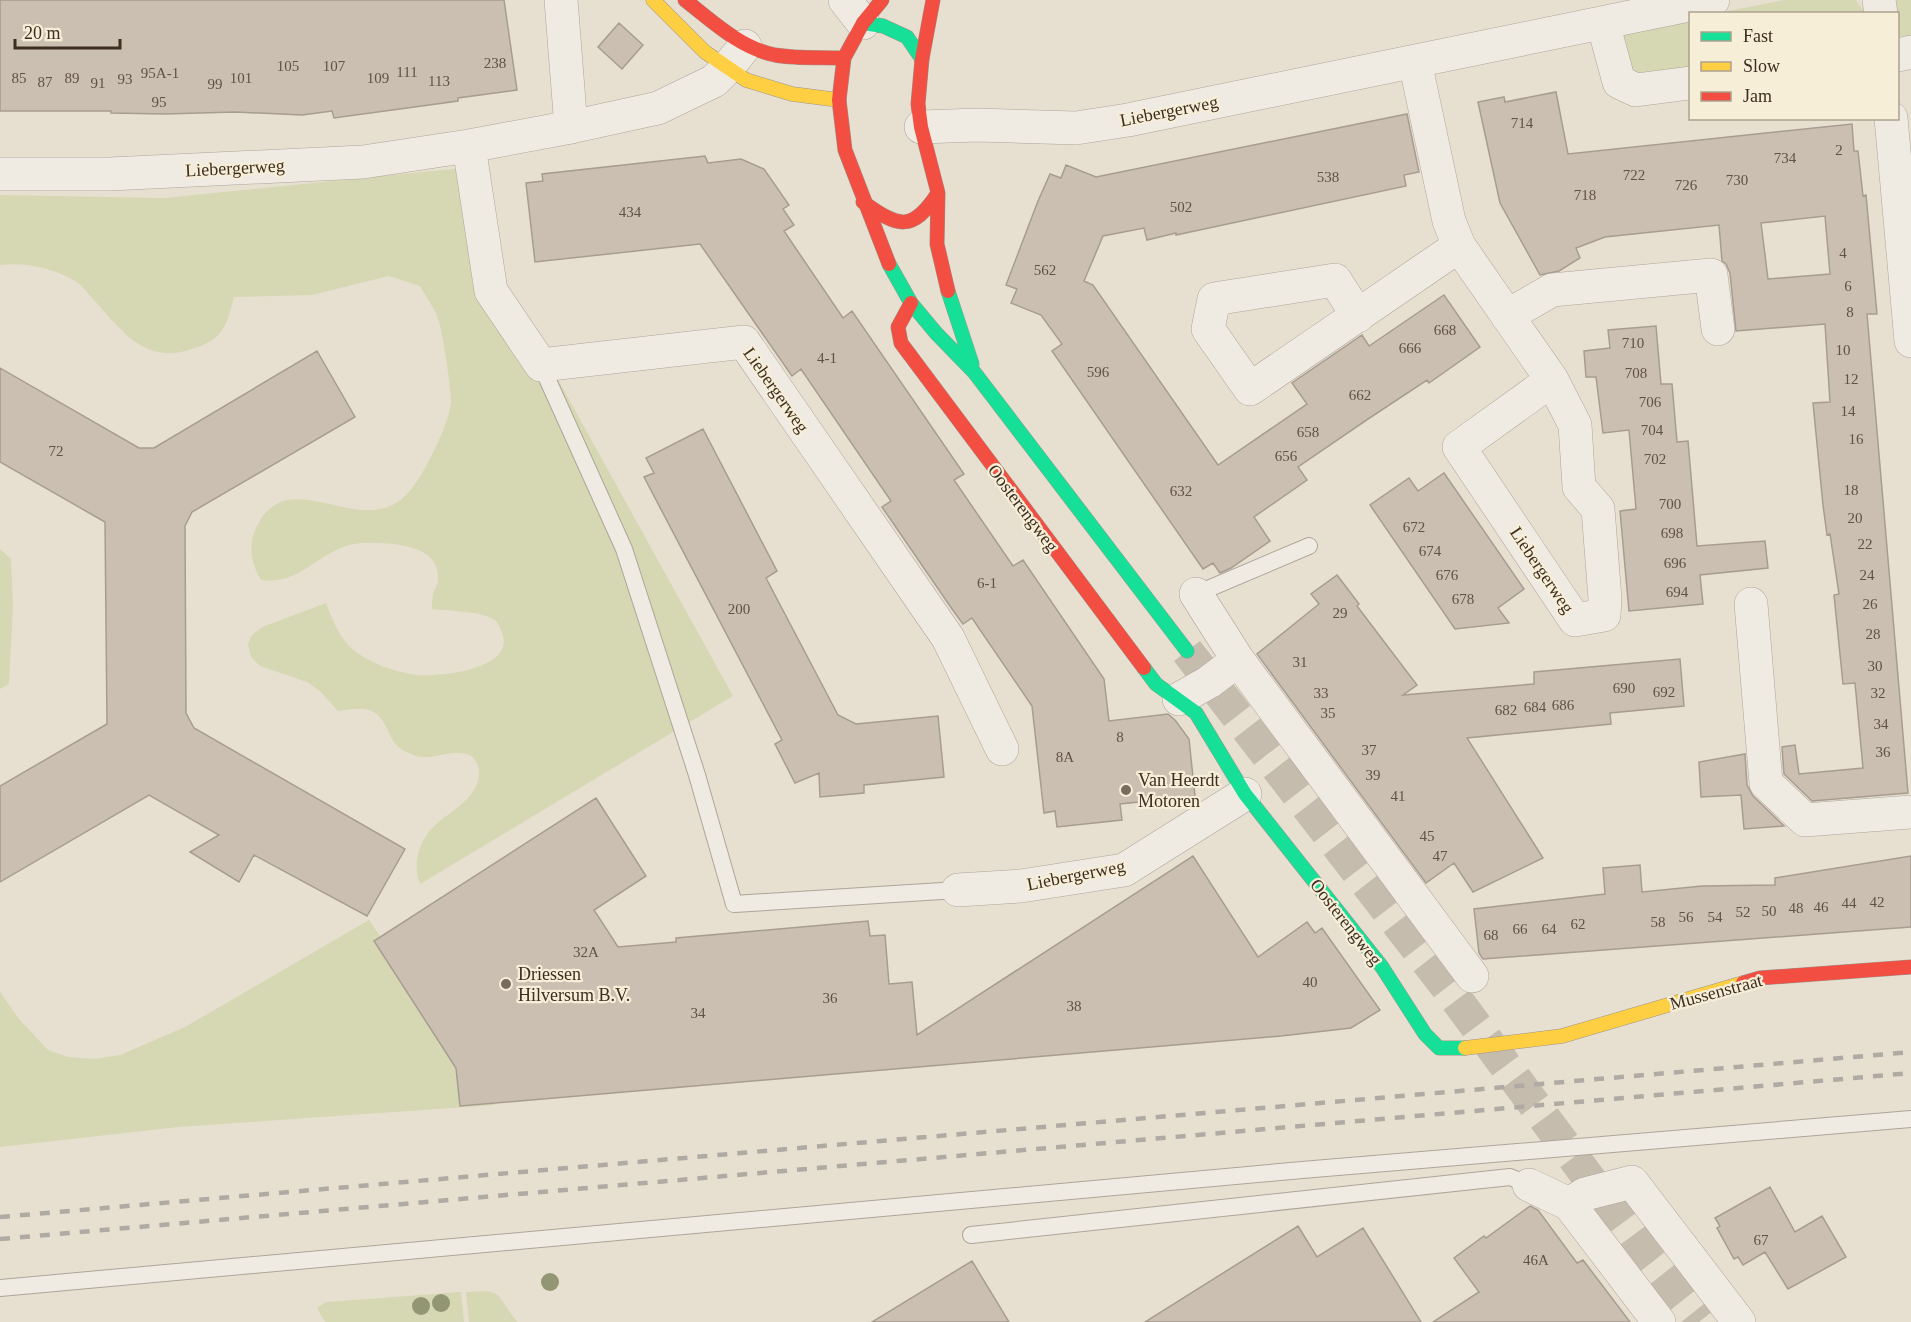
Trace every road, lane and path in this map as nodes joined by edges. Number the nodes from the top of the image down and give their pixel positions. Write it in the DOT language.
graph roads {
  1 [pos="561,0"];
  2 [pos="653,0"];
  3 [pos="685,0"];
  4 [pos="933,0"];
  5 [pos="1713,0"];
  6 [pos="863,8"];
  7 [pos="1636,8"];
  8 [pos="1603,23"];
  9 [pos="737,55"];
  10 [pos="844,58"];
  11 [pos="922,59"];
  12 [pos="1415,62"];
  13 [pos="1689,83"];
  14 [pos="839,100"];
  15 [pos="1891,120"];
  16 [pos="921,127"];
  17 [pos="571,128"];
  18 [pos="469,146"];
  19 [pos="0,174"];
  20 [pos="938,193"];
  21 [pos="863,202"];
  22 [pos="1459,246"];
  23 [pos="912,303"];
  24 [pos="1358,316"];
  25 [pos="1507,316"];
  26 [pos="1718,329"];
  27 [pos="1911,341"];
  28 [pos="541,365"];
  29 [pos="974,372"];
  30 [pos="1552,380"];
  31 [pos="1309,546"];
  32 [pos="1196,594"];
  33 [pos="1751,604"];
  34 [pos="1187,651"];
  35 [pos="1238,660"];
  36 [pos="1179,699"];
  37 [pos="1002,749"];
  38 [pos="1245,794"];
  39 [pos="1911,812"];
  40 [pos="958,890"];
  41 [pos="1911,967"];
  42 [pos="1472,976"];
  43 [pos="1562,1036"];
  44 [pos="1911,1119"];
  45 [pos="1529,1185"];
  46 [pos="1569,1204"];
  47 [pos="971,1235"];
  48 [pos="0,1288"];
  49 [pos="1659,1322"];
  50 [pos="1739,1322"];
  1 -- 17 [label="street"];
  2 -- 9 [label="main road"];
  3 -- 9 [label="main road"];
  4 -- 11 [label="main road"];
  5 -- 7 [label="street, Liebergerweg"];
  6 -- 10 [label="main road"];
  6 -- 11 [label="main road"];
  7 -- 8 [label="street, Liebergerweg"];
  8 -- 12 [label="street, Liebergerweg"];
  8 -- 13 [label="street"];
  9 -- 10 [label="main road"];
  9 -- 14 [label="main road"];
  9 -- 17 [label="street, Liebergerweg"];
  10 -- 14 [label="main road"];
  11 -- 16 [label="main road"];
  12 -- 16 [label="street, Liebergerweg"];
  12 -- 22 [label="street, Liebergerweg"];
  14 -- 21 [label="main road"];
  15 -- 27 [label="street"];
  16 -- 20 [label="main road"];
  17 -- 18 [label="street, Liebergerweg"];
  18 -- 19 [label="street, Liebergerweg"];
  18 -- 28 [label="street"];
  20 -- 21 [label="main road"];
  20 -- 29 [label="main road"];
  21 -- 23 [label="main road"];
  22 -- 24 [label="street"];
  22 -- 25 [label="street, Liebergerweg"];
  23 -- 29 [label="main road"];
  23 -- 36 [label="main road, Oosterengweg"];
  25 -- 26 [label="street"];
  25 -- 30 [label="street, Liebergerweg"];
  28 -- 37 [label="street, Liebergerweg"];
  28 -- 40 [label="lane"];
  29 -- 34 [label="main road"];
  30 -- 30 [label="street, Liebergerweg"];
  31 -- 32 [label="lane"];
  32 -- 35 [label="street"];
  33 -- 39 [label="street"];
  35 -- 36 [label="street"];
  35 -- 42 [label="street"];
  36 -- 38 [label="main road, Oosterengweg"];
  38 -- 40 [label="street, Liebergerweg"];
  38 -- 43 [label="main road, Oosterengweg"];
  41 -- 43 [label="main road, Mussenstraat"];
  44 -- 48 [label="lane"];
  45 -- 46 [label="street"];
  45 -- 47 [label="lane"];
  46 -- 49 [label="street"];
  46 -- 50 [label="street"];
}
